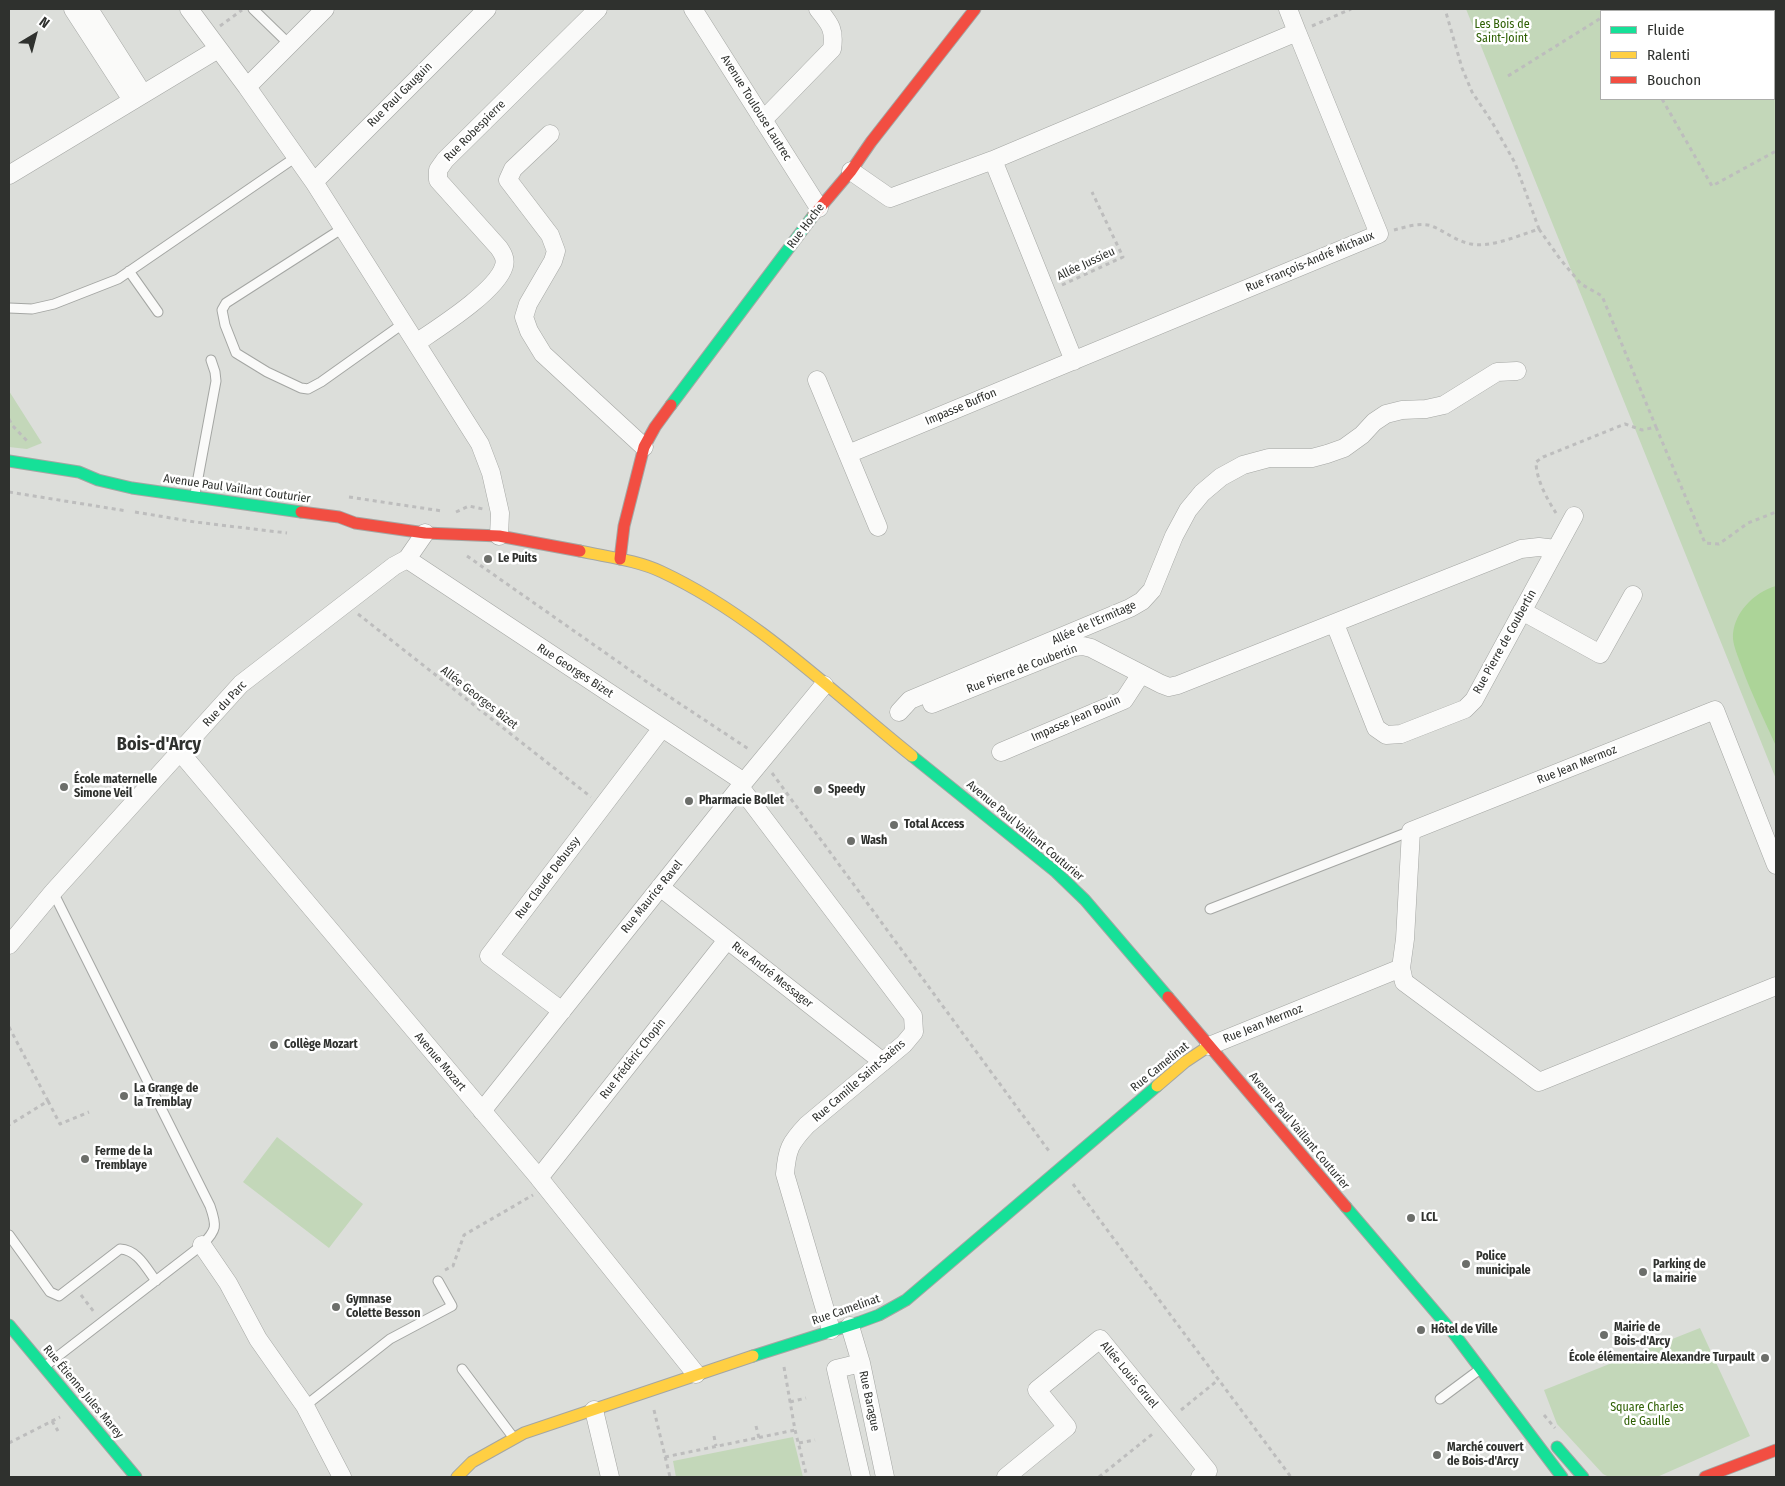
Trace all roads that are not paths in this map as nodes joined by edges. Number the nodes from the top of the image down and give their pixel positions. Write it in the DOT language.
graph roads {
  1 [pos="73,9"];
  2 [pos="90,9"];
  3 [pos="189,9"];
  4 [pos="253,9"];
  5 [pos="324,9"];
  6 [pos="487,9"];
  7 [pos="598,9"];
  8 [pos="693,9"];
  9 [pos="818,9"];
  10 [pos="975,9"];
  11 [pos="1288,9"];
  12 [pos="1297,32"];
  13 [pos="213,42"];
  14 [pos="289,44"];
  15 [pos="247,87"];
  16 [pos="138,97"];
  17 [pos="763,120"];
  18 [pos="550,134"];
  19 [pos="296,157"];
  20 [pos="993,160"];
  21 [pos="851,171"];
  22 [pos="9,175"];
  23 [pos="314,182"];
  24 [pos="819,208"];
  25 [pos="343,228"];
  26 [pos="129,272"];
  27 [pos="9,308"];
  28 [pos="158,312"];
  29 [pos="404,323"];
  30 [pos="416,343"];
  31 [pos="211,360"];
  32 [pos="1074,361"];
  33 [pos="1517,371"];
  34 [pos="817,380"];
  35 [pos="644,447"];
  36 [pos="848,454"];
  37 [pos="9,462"];
  38 [pos="85,486"];
  39 [pos="132,488"];
  40 [pos="195,497"];
  41 [pos="371,513"];
  42 [pos="339,517"];
  43 [pos="1572,521"];
  44 [pos="452,522"];
  45 [pos="878,527"];
  46 [pos="425,533"];
  47 [pos="499,536"];
  48 [pos="1556,549"];
  49 [pos="407,559"];
  50 [pos="620,559"];
  51 [pos="1633,595"];
  52 [pos="1522,611"];
  53 [pos="1334,624"];
  54 [pos="1140,674"];
  55 [pos="824,685"];
  56 [pos="899,712"];
  57 [pos="662,728"];
  58 [pos="882,732"];
  59 [pos="180,752"];
  60 [pos="1001,752"];
  61 [pos="742,785"];
  62 [pos="1411,831"];
  63 [pos="1776,865"];
  64 [pos="660,887"];
  65 [pos="54,892"];
  66 [pos="1210,909"];
  67 [pos="727,940"];
  68 [pos="9,945"];
  69 [pos="1401,968"];
  70 [pos="1776,986"];
  71 [pos="562,1011"];
  72 [pos="1209,1046"];
  73 [pos="883,1062"];
  74 [pos="482,1111"];
  75 [pos="543,1183"];
  76 [pos="9,1235"];
  77 [pos="202,1245"];
  78 [pos="156,1281"];
  79 [pos="438,1281"];
  80 [pos="9,1325"];
  81 [pos="850,1326"];
  82 [pos="831,1330"];
  83 [pos="861,1362"];
  84 [pos="44,1367"];
  85 [pos="1481,1368"];
  86 [pos="462,1369"];
  87 [pos="696,1374"];
  88 [pos="1440,1398"];
  89 [pos="305,1406"];
  90 [pos="594,1410"];
  91 [pos="1538,1426"];
  92 [pos="514,1438"];
  93 [pos="1551,1441"];
  94 [pos="1776,1450"];
  95 [pos="136,1477"];
  96 [pos="342,1477"];
  97 [pos="457,1477"];
  98 [pos="610,1477"];
  99 [pos="860,1477"];
  100 [pos="885,1477"];
  101 [pos="1006,1477"];
  102 [pos="1200,1477"];
  103 [pos="1562,1477"];
  104 [pos="1583,1477"];
  105 [pos="1705,1477"];
  1 -- 16 [label="street"];
  2 -- 16 [label="street"];
  3 -- 13 [label="street"];
  4 -- 14 [label="lane"];
  5 -- 14 [label="street"];
  6 -- 23 [label="street, Rue Paul Gauguin"];
  7 -- 30 [label="street, Rue Robespierre"];
  8 -- 17 [label="street, Avenue Toulouse Lautrec"];
  9 -- 17 [label="street"];
  10 -- 21 [label="street, Rue Hoche"];
  11 -- 12 [label="street, Rue François-André Michaux"];
  12 -- 20 [label="street"];
  12 -- 32 [label="street, Rue François-André Michaux"];
  13 -- 15 [label="street"];
  13 -- 16 [label="street"];
  14 -- 15 [label="street"];
  15 -- 19 [label="street"];
  16 -- 22 [label="street"];
  17 -- 24 [label="street, Avenue Toulouse Lautrec"];
  18 -- 35 [label="street"];
  19 -- 23 [label="street"];
  19 -- 26 [label="lane"];
  20 -- 21 [label="street"];
  20 -- 32 [label="street"];
  21 -- 24 [label="street, Rue Hoche"];
  23 -- 25 [label="street"];
  24 -- 35 [label="street, Rue Hoche"];
  25 -- 29 [label="street"];
  25 -- 29 [label="lane"];
  26 -- 27 [label="lane"];
  26 -- 28 [label="lane"];
  29 -- 30 [label="street"];
  30 -- 47 [label="street"];
  31 -- 40 [label="lane"];
  32 -- 36 [label="street, Impasse Buffon"];
  33 -- 56 [label="street, Allée de l'Ermitage"];
  34 -- 36 [label="street"];
  35 -- 50 [label="street, Rue Hoche"];
  36 -- 45 [label="street"];
  37 -- 39 [label="street, Avenue Paul Vaillant Couturier"];
  38 -- 39 [label="street, Avenue Paul Vaillant Couturier"];
  39 -- 40 [label="street, Avenue Paul Vaillant Couturier"];
  40 -- 42 [label="street, Avenue Paul Vaillant Couturier"];
  41 -- 42 [label="street, Avenue Paul Vaillant Couturier"];
  42 -- 46 [label="street, Avenue Paul Vaillant Couturier"];
  43 -- 48 [label="street, Rue Pierre de Coubertin"];
  44 -- 47 [label="street, Avenue Paul Vaillant Couturier"];
  46 -- 47 [label="street, Avenue Paul Vaillant Couturier"];
  46 -- 49 [label="street, Rue du Parc"];
  47 -- 50 [label="street, Avenue Paul Vaillant Couturier"];
  48 -- 52 [label="street, Rue Pierre de Coubertin"];
  48 -- 53 [label="street, Rue Pierre de Coubertin"];
  49 -- 57 [label="street, Rue Georges Bizet"];
  49 -- 59 [label="street, Rue du Parc"];
  50 -- 55 [label="street, Avenue Paul Vaillant Couturier"];
  51 -- 52 [label="street"];
  52 -- 53 [label="street, Rue Pierre de Coubertin"];
  53 -- 54 [label="street, Rue Pierre de Coubertin"];
  54 -- 56 [label="street, Rue Pierre de Coubertin"];
  54 -- 60 [label="street, Impasse Jean Bouin"];
  55 -- 58 [label="street, Avenue Paul Vaillant Couturier"];
  55 -- 61 [label="street, Rue Maurice Ravel"];
  56 -- 58 [label="street"];
  57 -- 61 [label="street, Rue Georges Bizet"];
  57 -- 71 [label="street, Rue Claude Debussy"];
  58 -- 72 [label="street, Avenue Paul Vaillant Couturier"];
  59 -- 65 [label="street, Rue du Parc"];
  59 -- 74 [label="street, Avenue Mozart"];
  61 -- 64 [label="street, Rue Maurice Ravel"];
  61 -- 73 [label="street, Rue Camille Saint-Saëns"];
  62 -- 63 [label="street, Rue Jean Mermoz"];
  62 -- 66 [label="lane"];
  62 -- 69 [label="street"];
  64 -- 67 [label="street, Rue André Messager"];
  64 -- 71 [label="street, Rue Maurice Ravel"];
  65 -- 68 [label="street, Rue du Parc"];
  65 -- 77 [label="lane"];
  67 -- 73 [label="street, Rue André Messager"];
  67 -- 75 [label="street, Rue Frédéric Chopin"];
  69 -- 70 [label="street"];
  69 -- 72 [label="street, Rue Jean Mermoz"];
  71 -- 74 [label="street, Rue Maurice Ravel"];
  72 -- 81 [label="street, Rue Camelinat"];
  72 -- 85 [label="street, Avenue Paul Vaillant Couturier"];
  73 -- 82 [label="street, Rue Camille Saint-Saëns"];
  74 -- 75 [label="street, Avenue Mozart"];
  75 -- 87 [label="street, Avenue Mozart"];
  76 -- 78 [label="lane"];
  77 -- 78 [label="lane"];
  77 -- 89 [label="street"];
  78 -- 84 [label="lane"];
  79 -- 89 [label="lane"];
  80 -- 84 [label="street, Rue Étienne Jules Marey"];
  81 -- 82 [label="street, Rue Camelinat"];
  81 -- 83 [label="street, Rue Barague"];
  82 -- 87 [label="street, Rue Camelinat"];
  83 -- 99 [label="street"];
  83 -- 100 [label="street, Rue Barague"];
  84 -- 95 [label="street, Rue Étienne Jules Marey"];
  85 -- 88 [label="lane"];
  85 -- 91 [label="street, Avenue Paul Vaillant Couturier"];
  85 -- 103 [label="street, Avenue Paul Vaillant Couturier"];
  86 -- 92 [label="lane"];
  87 -- 90 [label="street, Rue Camelinat"];
  89 -- 96 [label="street"];
  90 -- 92 [label="street, Rue Camelinat"];
  90 -- 98 [label="street"];
  92 -- 97 [label="street, Rue Camelinat"];
  93 -- 104 [label="street"];
  94 -- 105 [label="street"];
  101 -- 102 [label="street, Allée Louis Gruel"];
}
